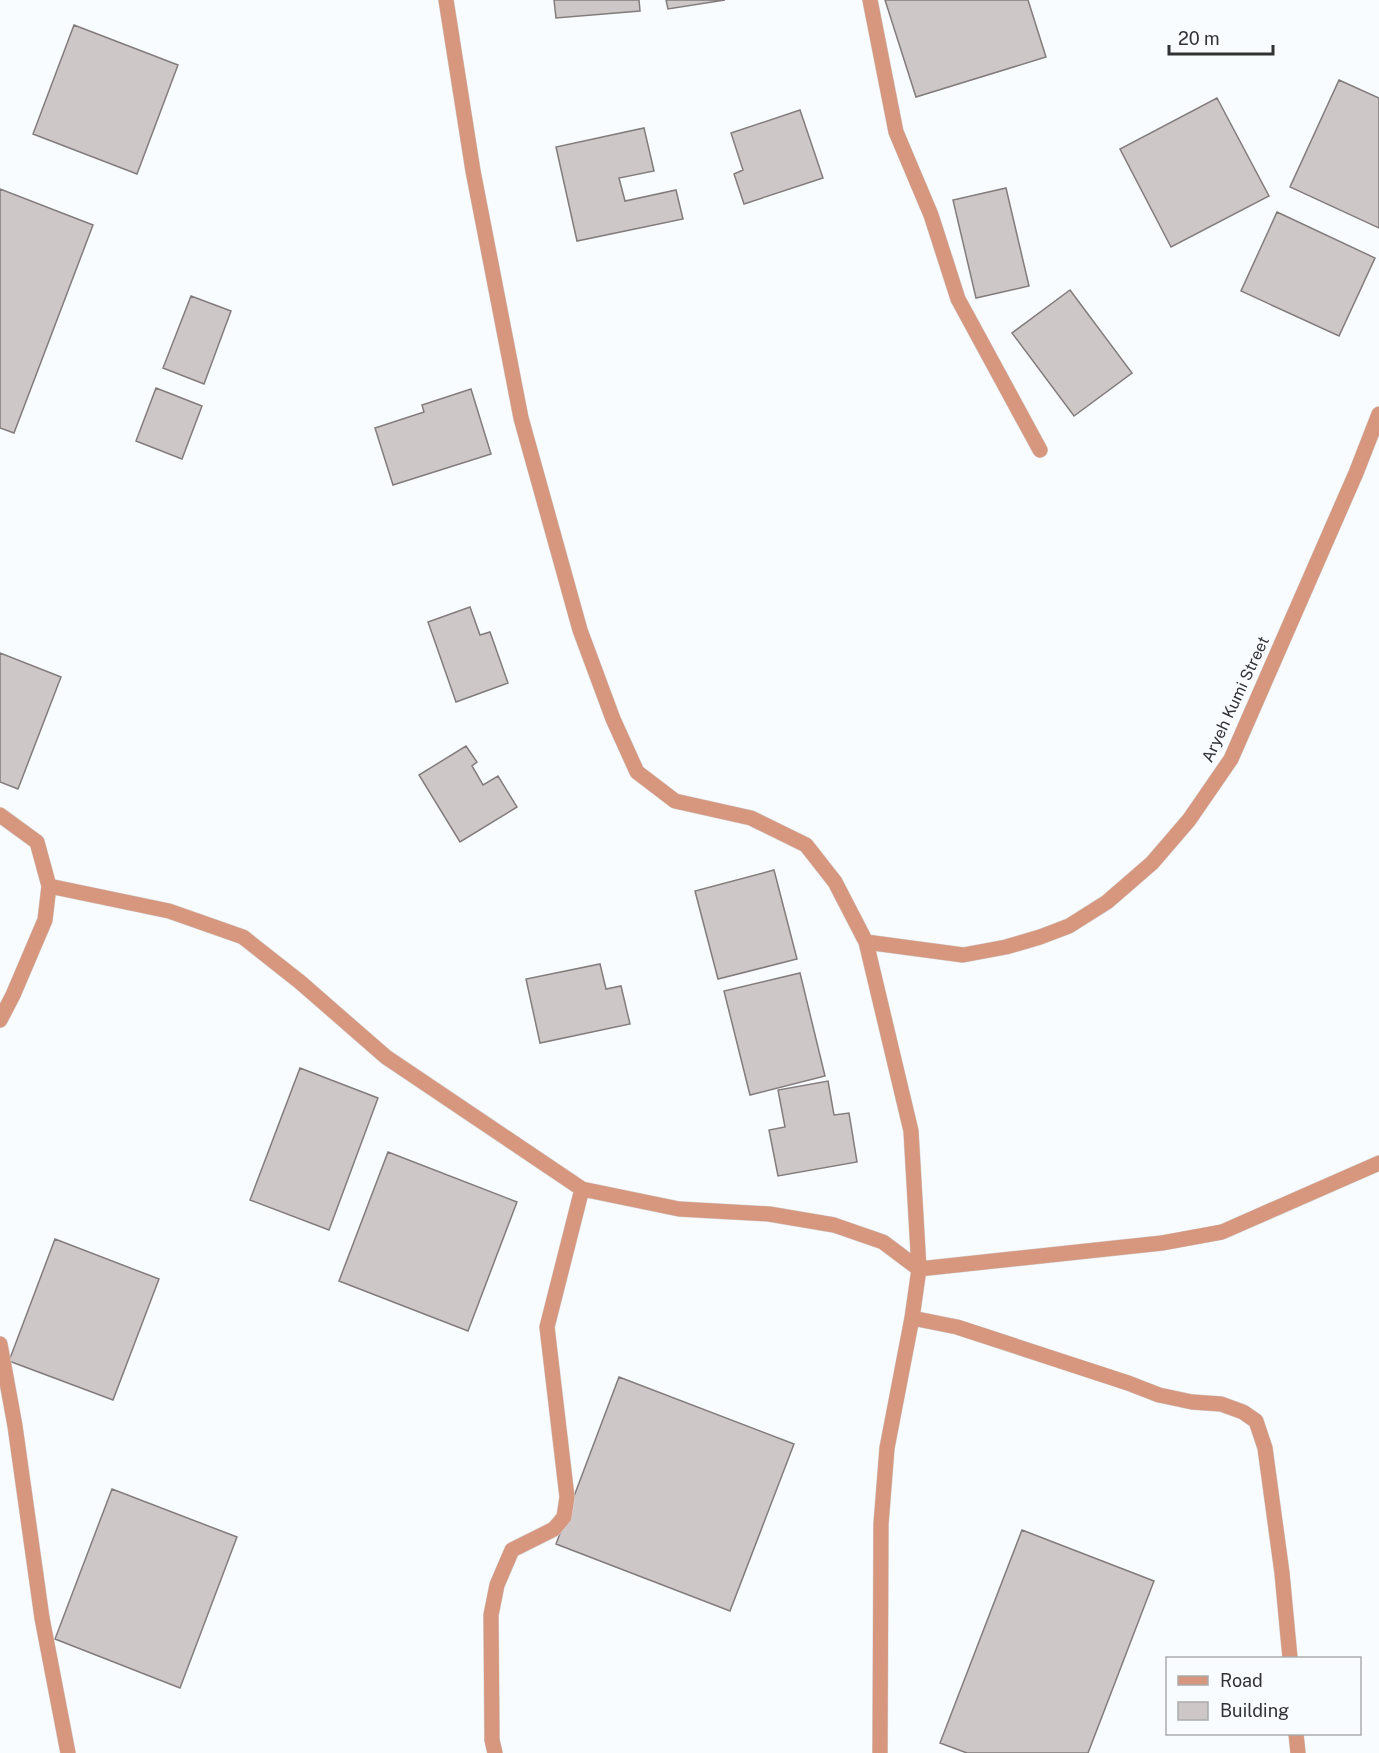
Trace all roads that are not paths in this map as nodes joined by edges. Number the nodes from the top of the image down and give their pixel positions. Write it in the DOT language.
graph roads {
  1 [pos="446,0"];
  2 [pos="870,0"];
  3 [pos="1379,414"];
  4 [pos="1040,450"];
  5 [pos="0,815"];
  6 [pos="49,885"];
  7 [pos="866,942"];
  8 [pos="0,1020"];
  9 [pos="1379,1163"];
  10 [pos="582,1188"];
  11 [pos="919,1269"];
  12 [pos="912,1318"];
  13 [pos="0,1344"];
  14 [pos="1290,1657"];
  15 [pos="1296,1735"];
  16 [pos="68,1753"];
  17 [pos="495,1753"];
  18 [pos="880,1753"];
  19 [pos="1298,1753"];
  1 -- 7 [label="street"];
  2 -- 4 [label="street"];
  3 -- 7 [label="street, Aryeh Kumi Street"];
  5 -- 6 [label="street"];
  6 -- 8 [label="street"];
  6 -- 10 [label="street"];
  7 -- 11 [label="street"];
  9 -- 11 [label="street"];
  10 -- 11 [label="street"];
  10 -- 17 [label="street"];
  11 -- 12 [label="street"];
  12 -- 14 [label="street"];
  12 -- 18 [label="street"];
  13 -- 16 [label="street"];
  15 -- 19 [label="street"];
}
